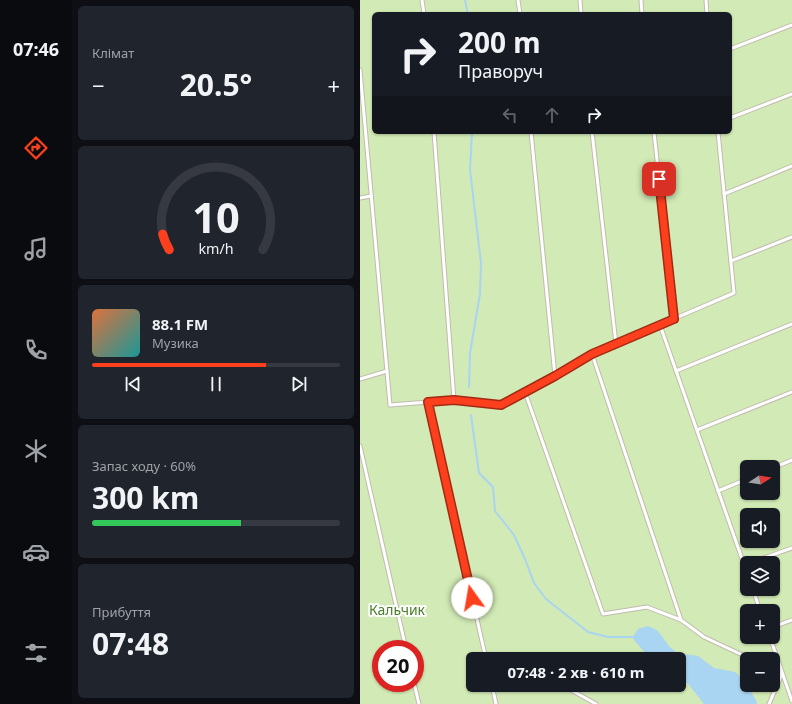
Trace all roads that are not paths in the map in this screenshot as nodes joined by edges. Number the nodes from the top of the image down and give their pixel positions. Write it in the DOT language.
graph roads {
  1 [pos="422,0"];
  2 [pos="518,0"];
  3 [pos="580,0"];
  4 [pos="642,0"];
  5 [pos="706,0"];
  6 [pos="424,12"];
  7 [pos="520,12"];
  8 [pos="581,12"];
  9 [pos="642,12"];
  10 [pos="707,12"];
  11 [pos="792,25"];
  12 [pos="732,49"];
  13 [pos="360,70"];
  14 [pos="792,94"];
  15 [pos="732,117"];
  16 [pos="434,134"];
  17 [pos="531,134"];
  18 [pos="592,134"];
  19 [pos="654,134"];
  20 [pos="718,134"];
  21 [pos="792,166"];
  22 [pos="724,194"];
  23 [pos="371,196"];
  24 [pos="360,198"];
  25 [pos="792,236"];
  26 [pos="731,261"];
  27 [pos="674,319"];
  28 [pos="792,324"];
  29 [pos="660,325"];
  30 [pos="616,344"];
  31 [pos="592,354"];
  32 [pos="676,370"];
  33 [pos="387,371"];
  34 [pos="555,376"];
  35 [pos="360,379"];
  36 [pos="524,392"];
  37 [pos="792,392"];
  38 [pos="454,400"];
  39 [pos="428,402"];
  40 [pos="697,430"];
  41 [pos="360,446"];
  42 [pos="792,460"];
  43 [pos="780,465"];
  44 [pos="740,482"];
  45 [pos="718,491"];
  46 [pos="792,548"];
  47 [pos="744,556"];
  48 [pos="770,556"];
  49 [pos="681,620"];
  50 [pos="792,620"];
  51 [pos="780,624"];
  52 [pos="404,640"];
  53 [pos="772,644"];
  54 [pos="484,652"];
  55 [pos="740,654"];
  56 [pos="782,674"];
  57 [pos="416,692"];
  58 [pos="493,692"];
  59 [pos="575,692"];
  60 [pos="792,701"];
  61 [pos="419,704"];
  62 [pos="496,704"];
  63 [pos="596,704"];
  64 [pos="769,704"];
  1 -- 6 [label="lane"];
  2 -- 7 [label="lane"];
  3 -- 8 [label="lane"];
  4 -- 9 [label="lane"];
  5 -- 10 [label="lane"];
  11 -- 12 [label="lane"];
  13 -- 23 [label="lane"];
  14 -- 15 [label="lane"];
  16 -- 38 [label="lane"];
  17 -- 34 [label="lane"];
  18 -- 30 [label="lane"];
  19 -- 27 [label="lane"];
  20 -- 22 [label="lane"];
  21 -- 22 [label="lane"];
  22 -- 26 [label="lane"];
  23 -- 24 [label="lane"];
  23 -- 33 [label="lane"];
  25 -- 26 [label="lane"];
  26 -- 27 [label="lane"];
  27 -- 29 [label="lane"];
  28 -- 32 [label="lane"];
  29 -- 30 [label="lane"];
  29 -- 32 [label="lane"];
  30 -- 31 [label="lane"];
  31 -- 34 [label="lane"];
  31 -- 49 [label="lane"];
  32 -- 40 [label="lane"];
  33 -- 35 [label="lane"];
  33 -- 39 [label="lane"];
  34 -- 36 [label="lane"];
  36 -- 38 [label="lane"];
  36 -- 49 [label="lane"];
  37 -- 40 [label="lane"];
  38 -- 39 [label="lane"];
  39 -- 54 [label="lane"];
  40 -- 45 [label="lane"];
  41 -- 52 [label="lane"];
  42 -- 43 [label="lane"];
  44 -- 45 [label="lane"];
  45 -- 47 [label="lane"];
  46 -- 48 [label="lane"];
  49 -- 55 [label="lane"];
  50 -- 51 [label="lane"];
  53 -- 56 [label="lane"];
  56 -- 60 [label="lane"];
  56 -- 64 [label="lane"];
  57 -- 61 [label="lane"];
  58 -- 62 [label="lane"];
  59 -- 63 [label="lane"];
}
